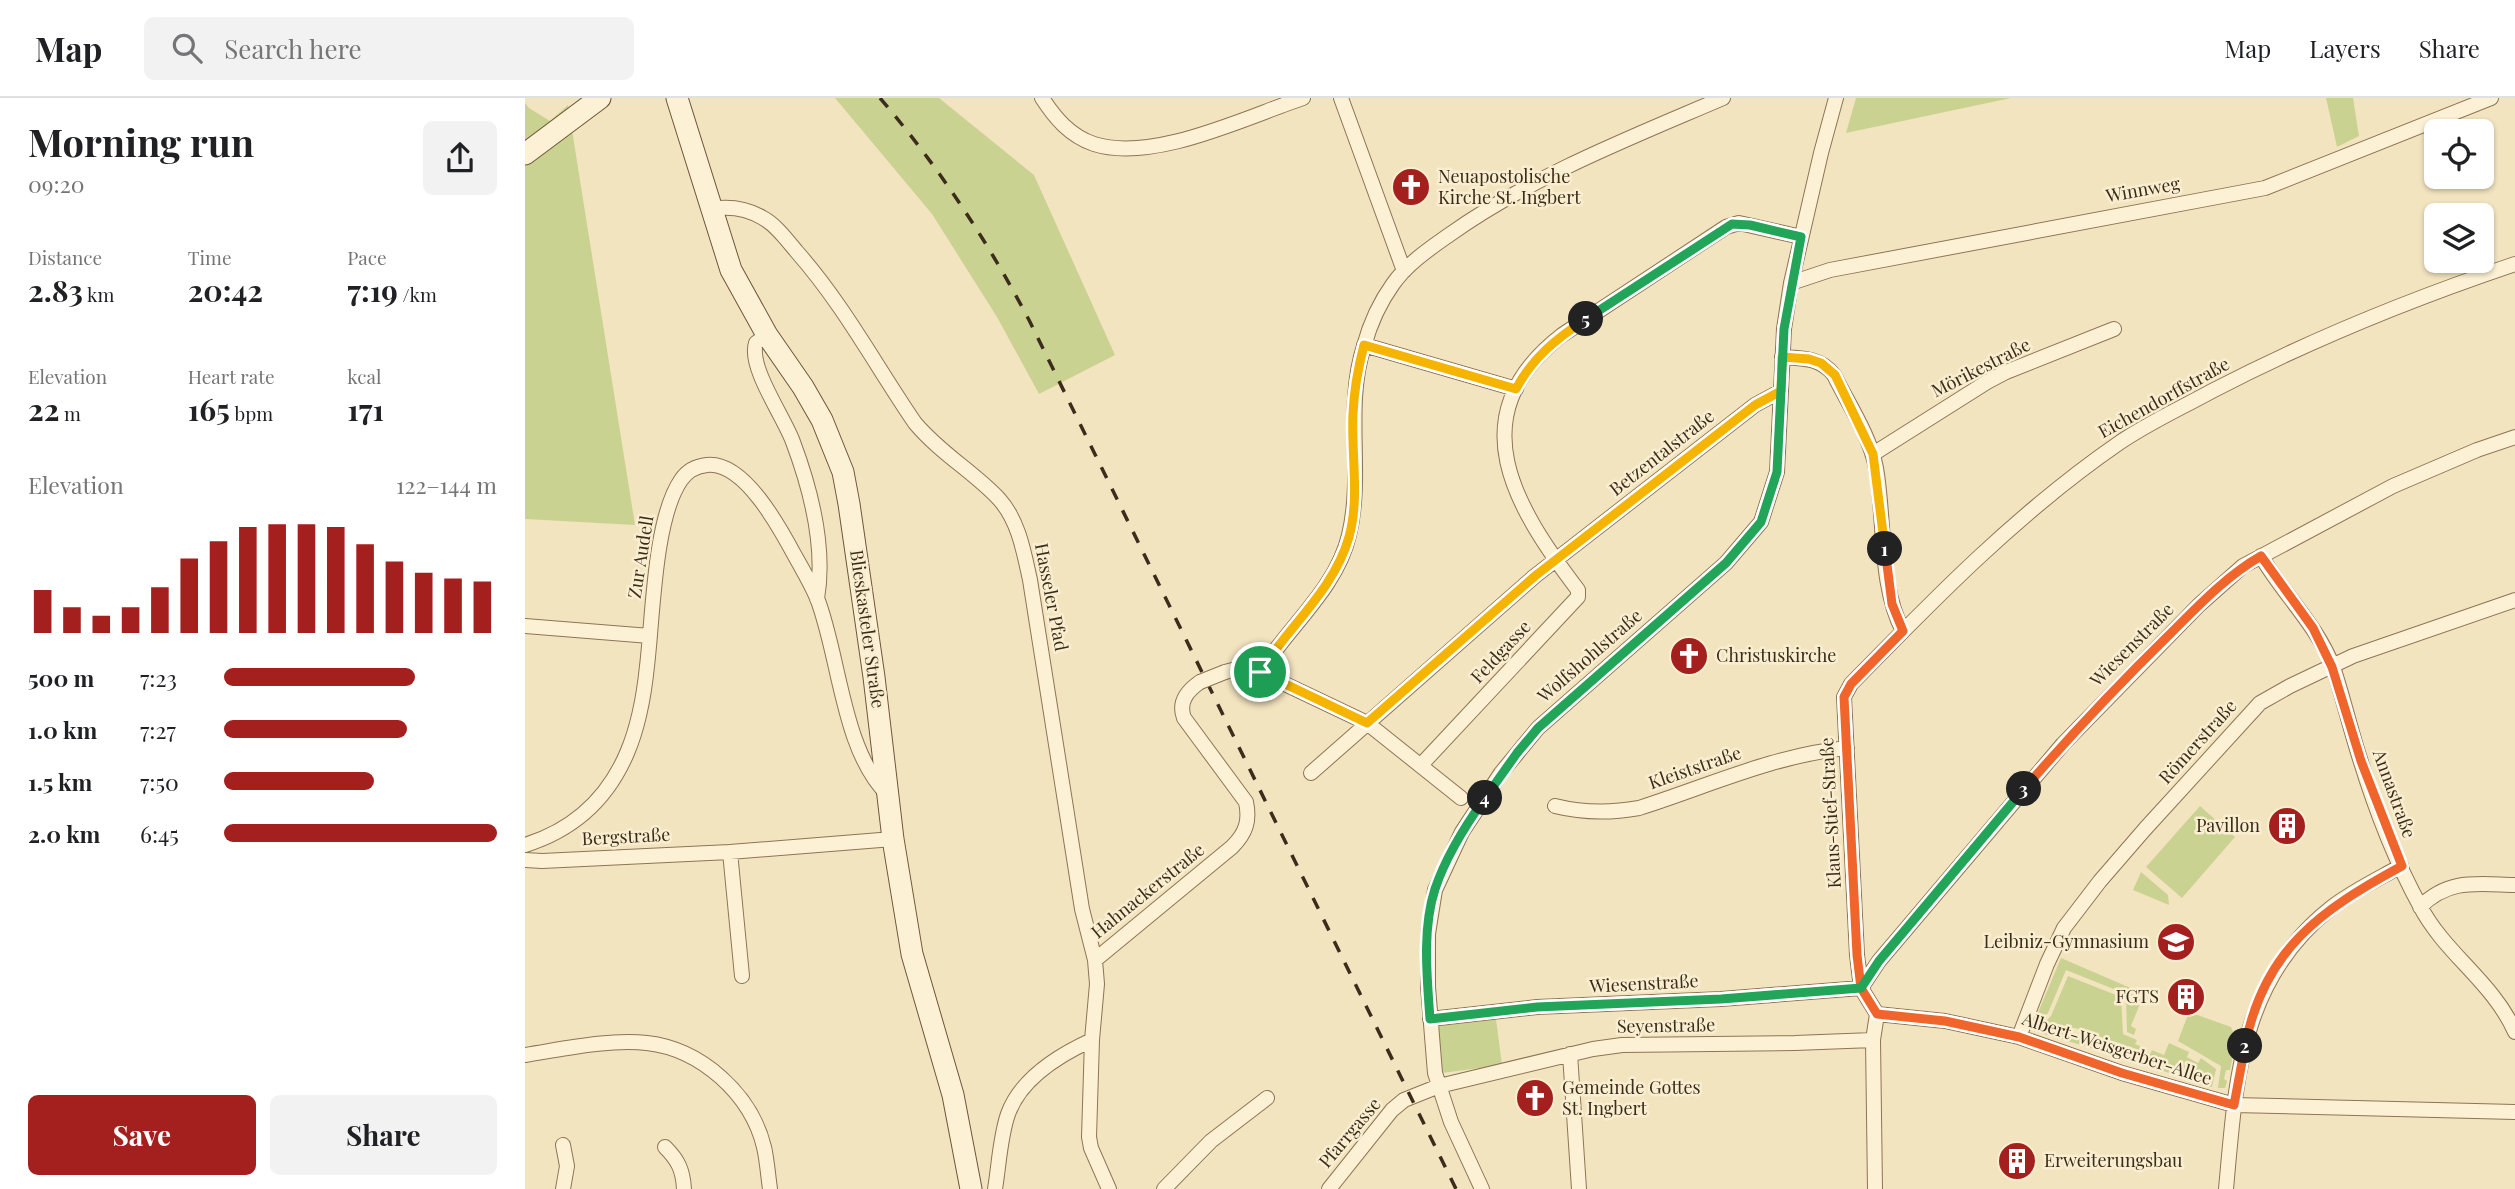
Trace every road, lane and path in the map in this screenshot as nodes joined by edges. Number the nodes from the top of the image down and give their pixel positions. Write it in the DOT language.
graph roads {
  1 [pos="600,98"];
  2 [pos="677,98"];
  3 [pos="1042,98"];
  4 [pos="1303,98"];
  5 [pos="1341,98"];
  6 [pos="1723,98"];
  7 [pos="1836,98"];
  8 [pos="2491,98"];
  9 [pos="525,154"];
  10 [pos="711,209"];
  11 [pos="1801,237"];
  12 [pos="2515,264"];
  13 [pos="1404,271"];
  14 [pos="1791,282"];
  15 [pos="2113,329"];
  16 [pos="767,334"];
  17 [pos="1364,345"];
  18 [pos="1782,357"];
  19 [pos="1516,389"];
  20 [pos="1781,391"];
  21 [pos="2515,437"];
  22 [pos="1873,454"];
  23 [pos="2261,556"];
  24 [pos="1556,561"];
  25 [pos="817,599"];
  26 [pos="2515,600"];
  27 [pos="525,626"];
  28 [pos="1903,631"];
  29 [pos="650,636"];
  30 [pos="1885,650"];
  31 [pos="2332,667"];
  32 [pos="1260,672"];
  33 [pos="1367,723"];
  34 [pos="1847,748"];
  35 [pos="1421,765"];
  36 [pos="1311,774"];
  37 [pos="889,796"];
  38 [pos="1461,798"];
  39 [pos="1555,806"];
  40 [pos="893,839"];
  41 [pos="525,845"];
  42 [pos="730,852"];
  43 [pos="525,860"];
  44 [pos="2402,866"];
  45 [pos="2515,885"];
  46 [pos="2420,906"];
  47 [pos="1095,960"];
  48 [pos="742,976"];
  49 [pos="1861,988"];
  50 [pos="1877,1014"];
  51 [pos="1430,1019"];
  52 [pos="2515,1032"];
  53 [pos="2019,1037"];
  54 [pos="1092,1040"];
  55 [pos="1873,1040"];
  56 [pos="1570,1054"];
  57 [pos="525,1055"];
  58 [pos="1439,1086"];
  59 [pos="1267,1098"];
  60 [pos="2234,1105"];
  61 [pos="2515,1112"];
  62 [pos="563,1145"];
  63 [pos="665,1147"];
  64 [pos="563,1189"];
  65 [pos="684,1189"];
  66 [pos="770,1189"];
  67 [pos="971,1189"];
  68 [pos="995,1189"];
  69 [pos="1109,1189"];
  70 [pos="1164,1189"];
  71 [pos="1329,1189"];
  72 [pos="1482,1189"];
  73 [pos="1579,1189"];
  74 [pos="1875,1189"];
  75 [pos="2226,1189"];
  1 -- 9 [label="main road"];
  2 -- 10 [label="main road, Blieskasteler Straße"];
  3 -- 4 [label="street"];
  5 -- 13 [label="street"];
  6 -- 13 [label="street"];
  7 -- 11 [label="street"];
  8 -- 14 [label="street, Winnweg"];
  10 -- 16 [label="main road, Blieskasteler Straße"];
  10 -- 47 [label="street, Hasseler Pfad"];
  11 -- 14 [label="street"];
  11 -- 19 [label="street"];
  12 -- 28 [label="street, Eichendorffstraße"];
  13 -- 17 [label="street"];
  14 -- 18 [label="street"];
  15 -- 22 [label="street, Mörikestraße"];
  16 -- 25 [label="street"];
  16 -- 37 [label="main road, Blieskasteler Straße"];
  17 -- 19 [label="street"];
  17 -- 32 [label="street"];
  18 -- 20 [label="street"];
  18 -- 22 [label="street"];
  19 -- 24 [label="street"];
  20 -- 24 [label="street, Betzentalstraße"];
  20 -- 51 [label="street, Wolfshohlstraße"];
  21 -- 23 [label="street, Wiesenstraße"];
  22 -- 28 [label="street"];
  23 -- 31 [label="street, Annastraße"];
  23 -- 49 [label="street, Wiesenstraße"];
  24 -- 33 [label="street, Betzentalstraße"];
  24 -- 35 [label="street, Feldgasse"];
  25 -- 29 [label="street, Zur Audell"];
  25 -- 37 [label="street, Zur Audell"];
  26 -- 31 [label="street, Römerstraße"];
  27 -- 29 [label="street"];
  28 -- 30 [label="street, Eichendorffstraße"];
  29 -- 41 [label="street, Zur Audell"];
  30 -- 34 [label="street, Klaus-Stief-Straße"];
  31 -- 44 [label="street, Annastraße"];
  31 -- 53 [label="street, Römerstraße"];
  32 -- 33 [label="street"];
  32 -- 47 [label="street, Hahnackerstraße, bridge"];
  33 -- 35 [label="street"];
  33 -- 36 [label="street, Betzentalstraße"];
  34 -- 39 [label="street, Kleiststraße"];
  34 -- 49 [label="street, Klaus-Stief-Straße"];
  35 -- 38 [label="street"];
  37 -- 40 [label="main road, Blieskasteler Straße"];
  40 -- 42 [label="street, Bergstraße"];
  40 -- 67 [label="main road, Blieskasteler Straße"];
  42 -- 43 [label="street, Bergstraße"];
  42 -- 48 [label="street"];
  44 -- 46 [label="street, Annastraße"];
  44 -- 60 [label="street"];
  45 -- 46 [label="street"];
  46 -- 52 [label="street, Annastraße"];
  47 -- 54 [label="street, Hahnackerstraße"];
  49 -- 50 [label="street"];
  49 -- 51 [label="street, Wiesenstraße"];
  50 -- 53 [label="street, Albert-Weisgerber-Allee"];
  50 -- 55 [label="street"];
  51 -- 58 [label="street, Wolfshohlstraße"];
  53 -- 60 [label="street, Albert-Weisgerber-Allee"];
  54 -- 68 [label="street"];
  54 -- 69 [label="street, Hahnackerstraße"];
  55 -- 56 [label="street, Seyenstraße"];
  55 -- 74 [label="street"];
  56 -- 58 [label="street, Seyenstraße"];
  56 -- 73 [label="street"];
  57 -- 66 [label="street"];
  58 -- 71 [label="street, Pfarrgasse"];
  58 -- 72 [label="street, Wolfshohlstraße"];
  59 -- 70 [label="street"];
  60 -- 61 [label="street, Albert-Weisgerber-Allee"];
  60 -- 75 [label="street"];
  62 -- 64 [label="street"];
  63 -- 65 [label="street"];
}
